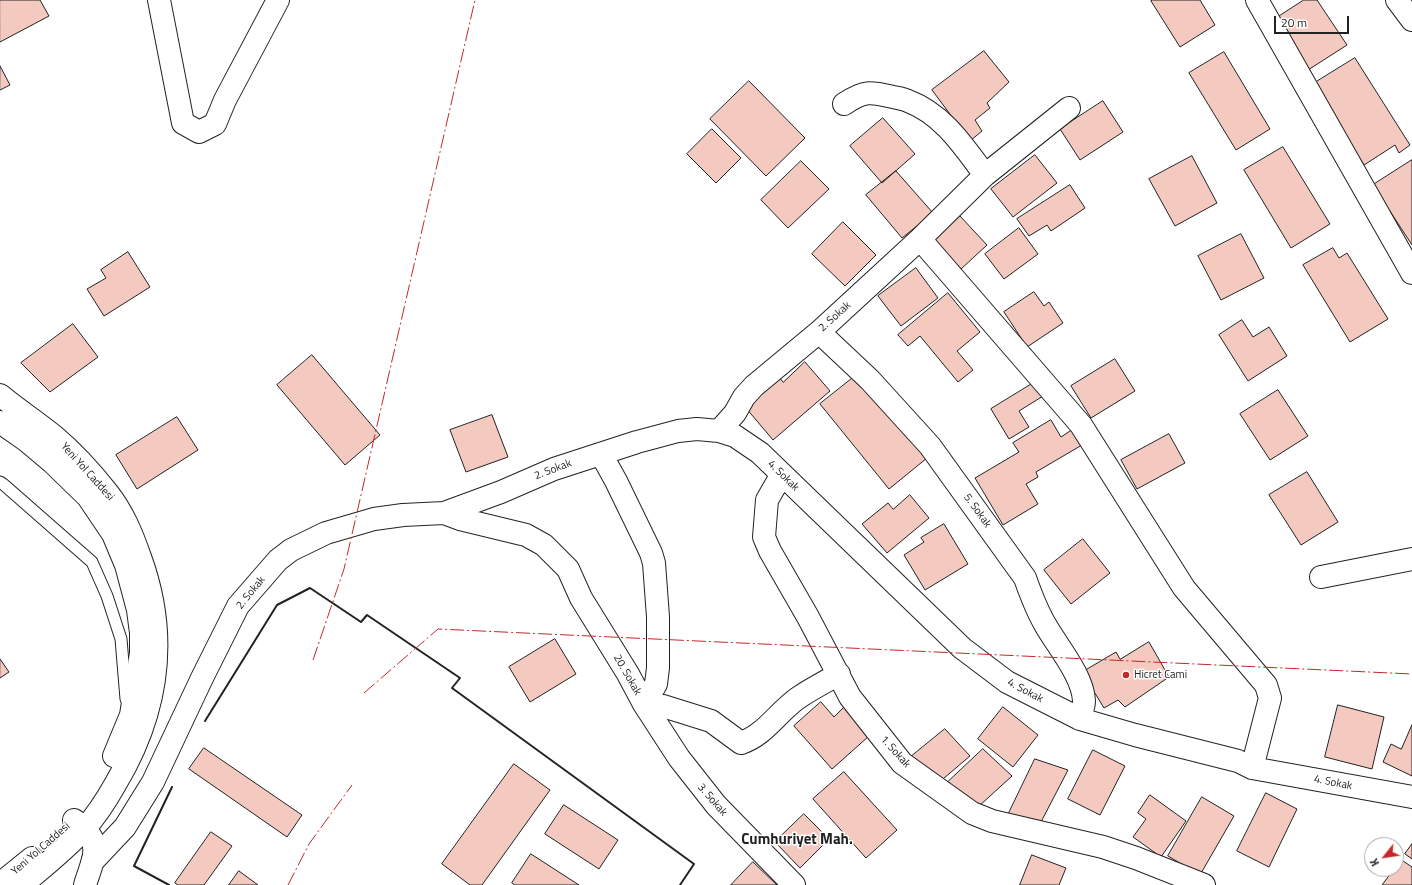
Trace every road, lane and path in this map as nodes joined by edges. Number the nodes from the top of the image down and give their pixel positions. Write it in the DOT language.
graph roads {
  1 [pos="159,0"];
  2 [pos="278,0"];
  3 [pos="1257,0"];
  4 [pos="1397,0"];
  5 [pos="1412,20"];
  6 [pos="844,104"];
  7 [pos="1069,108"];
  8 [pos="985,175"];
  9 [pos="920,239"];
  10 [pos="1412,273"];
  11 [pos="819,332"];
  12 [pos="0,395"];
  13 [pos="0,422"];
  14 [pos="719,431"];
  15 [pos="601,454"];
  16 [pos="782,474"];
  17 [pos="0,482"];
  18 [pos="444,513"];
  19 [pos="1412,559"];
  20 [pos="1321,577"];
  21 [pos="839,674"];
  22 [pos="644,704"];
  23 [pos="130,715"];
  24 [pos="1080,719"];
  25 [pos="1252,768"];
  26 [pos="1412,797"];
  27 [pos="79,824"];
  28 [pos="93,861"];
  29 [pos="0,884"];
  30 [pos="22,885"];
  31 [pos="85,885"];
  32 [pos="794,885"];
  33 [pos="1204,885"];
  1 -- 2 [label="street"];
  3 -- 10 [label="street"];
  4 -- 5 [label="street"];
  6 -- 8 [label="street"];
  7 -- 8 [label="street, 2. Sokak"];
  8 -- 9 [label="street, 2. Sokak"];
  9 -- 11 [label="street, 2. Sokak"];
  9 -- 25 [label="street"];
  11 -- 14 [label="street, 2. Sokak"];
  11 -- 24 [label="street, 5. Sokak"];
  12 -- 27 [label="street, Yeni Yol Caddesi"];
  13 -- 23 [label="street, Yeni Yol Caddesi"];
  14 -- 15 [label="street, 2. Sokak"];
  14 -- 16 [label="street, 4. Sokak"];
  15 -- 18 [label="street, 2. Sokak"];
  15 -- 22 [label="street"];
  16 -- 21 [label="street, 1. Sokak"];
  16 -- 24 [label="street, 4. Sokak"];
  17 -- 23 [label="lane"];
  18 -- 22 [label="street, 20. Sokak"];
  18 -- 28 [label="street, 2. Sokak"];
  19 -- 20 [label="street"];
  21 -- 22 [label="street, 20. Sokak"];
  21 -- 33 [label="street, 1. Sokak"];
  22 -- 32 [label="street, 3. Sokak"];
  23 -- 27 [label="street, Yeni Yol Caddesi"];
  24 -- 25 [label="street, 4. Sokak"];
  25 -- 26 [label="street, 4. Sokak"];
  27 -- 28 [label="street, 2. Sokak"];
  27 -- 29 [label="street, Yeni Yol Caddesi"];
  27 -- 30 [label="street, Yeni Yol Caddesi"];
  28 -- 31 [label="street, 2. Sokak"];
}
